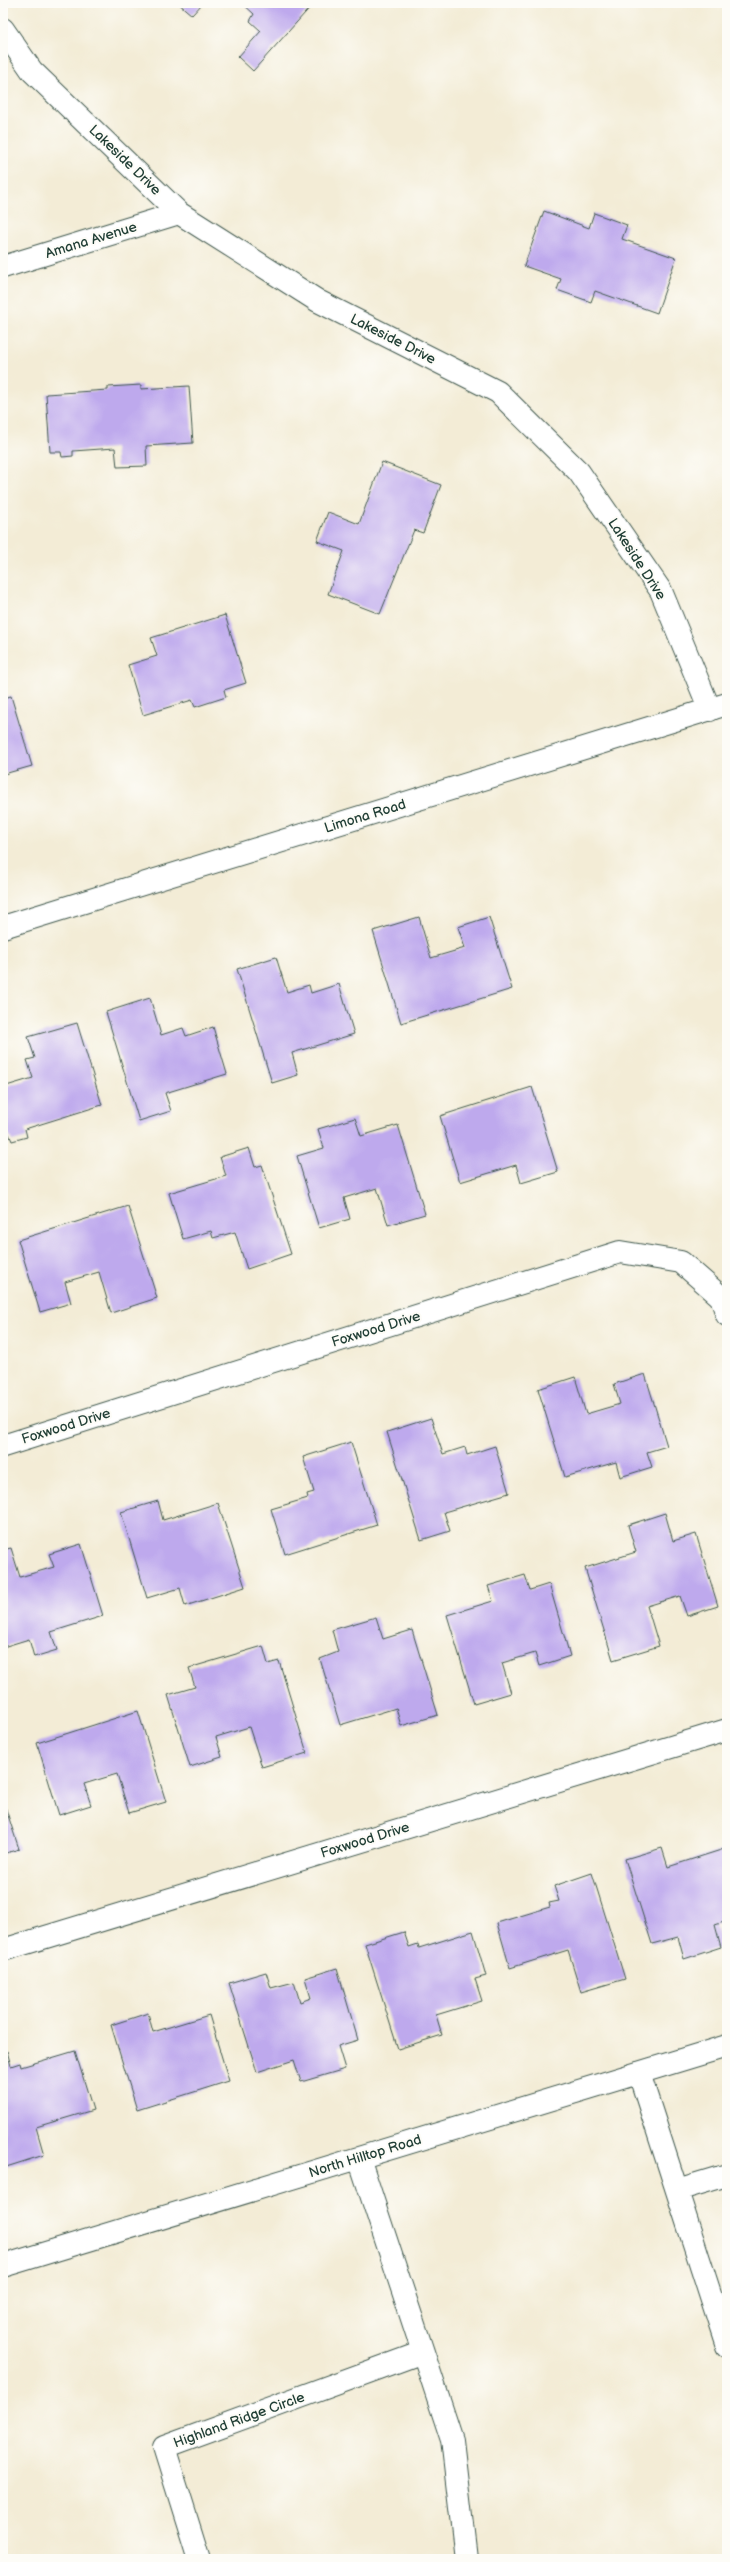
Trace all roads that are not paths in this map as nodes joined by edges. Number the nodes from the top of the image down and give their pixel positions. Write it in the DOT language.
graph roads {
  1 [pos="3,29"];
  2 [pos="179,213"];
  3 [pos="3,267"];
  4 [pos="718,707"];
  5 [pos="3,928"];
  6 [pos="727,1315"];
  7 [pos="3,1446"];
  8 [pos="727,1730"];
  9 [pos="3,1950"];
  10 [pos="727,2046"];
  11 [pos="639,2073"];
  12 [pos="359,2158"];
  13 [pos="727,2175"];
  14 [pos="677,2190"];
  15 [pos="3,2266"];
  16 [pos="727,2346"];
  17 [pos="423,2352"];
  18 [pos="199,2559"];
  19 [pos="466,2559"];
  1 -- 2 [label="street, Lakeside Drive"];
  2 -- 3 [label="street, Amana Avenue"];
  2 -- 4 [label="street, Lakeside Drive"];
  4 -- 5 [label="street, Limona Road"];
  6 -- 7 [label="street, Foxwood Drive"];
  8 -- 9 [label="street, Foxwood Drive"];
  10 -- 11 [label="street, North Hilltop Road"];
  11 -- 12 [label="street, North Hilltop Road"];
  11 -- 14 [label="street"];
  12 -- 15 [label="street, North Hilltop Road"];
  12 -- 17 [label="street"];
  13 -- 14 [label="street"];
  14 -- 16 [label="street"];
  17 -- 18 [label="street, Highland Ridge Circle"];
  17 -- 19 [label="street"];
}
